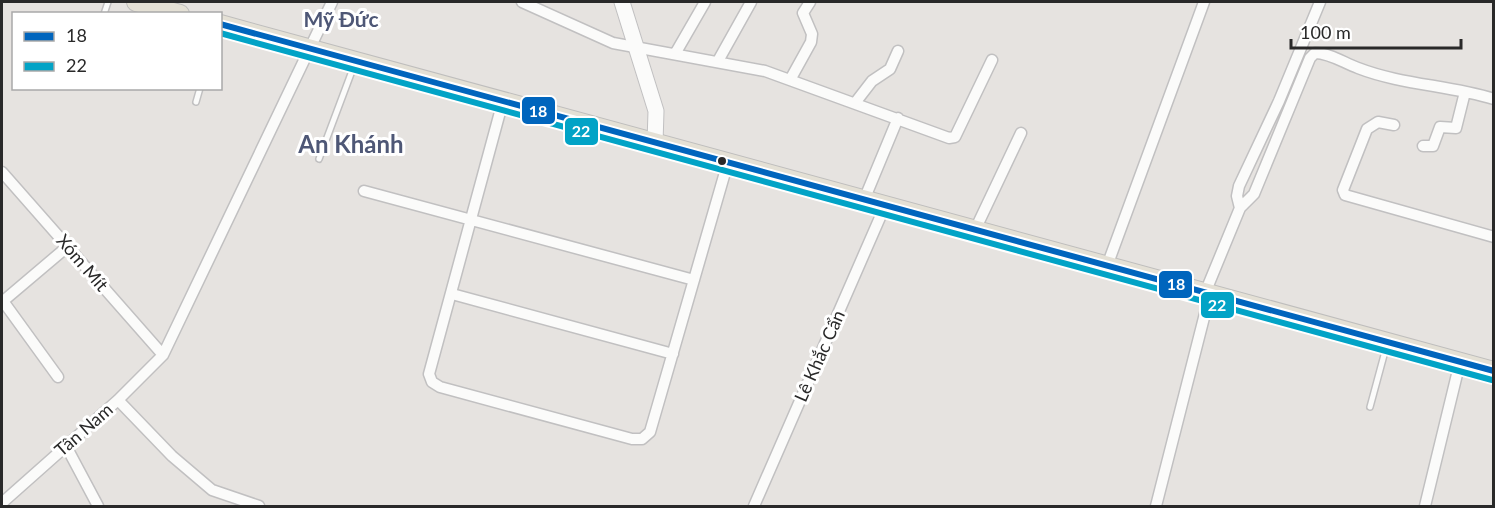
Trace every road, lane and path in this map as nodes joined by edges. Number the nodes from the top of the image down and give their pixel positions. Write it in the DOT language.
graph roads {
  1 [pos="136,2"];
  2 [pos="332,2"];
  3 [pos="522,2"];
  4 [pos="622,2"];
  5 [pos="705,2"];
  6 [pos="752,2"];
  7 [pos="810,2"];
  8 [pos="1204,2"];
  9 [pos="1320,2"];
  10 [pos="173,12"];
  11 [pos="222,25"];
  12 [pos="636,47"];
  13 [pos="309,48"];
  14 [pos="898,51"];
  15 [pos="675,54"];
  16 [pos="992,60"];
  17 [pos="356,61"];
  18 [pos="718,61"];
  19 [pos="790,80"];
  20 [pos="199,90"];
  21 [pos="1465,92"];
  22 [pos="1494,99"];
  23 [pos="502,101"];
  24 [pos="196,102"];
  25 [pos="855,103"];
  26 [pos="898,118"];
  27 [pos="1395,125"];
  28 [pos="1021,132"];
  29 [pos="655,143"];
  30 [pos="1423,146"];
  31 [pos="319,159"];
  32 [pos="728,162"];
  33 [pos="2,171"];
  34 [pos="364,191"];
  35 [pos="864,200"];
  36 [pos="885,206"];
  37 [pos="1240,208"];
  38 [pos="471,219"];
  39 [pos="975,230"];
  40 [pos="1494,237"];
  41 [pos="67,247"];
  42 [pos="1107,266"];
  43 [pos="694,280"];
  44 [pos="1207,293"];
  45 [pos="452,294"];
  46 [pos="2,302"];
  47 [pos="1388,342"];
  48 [pos="674,354"];
  49 [pos="163,355"];
  50 [pos="1460,362"];
  51 [pos="1494,371"];
  52 [pos="58,377"];
  53 [pos="118,400"];
  54 [pos="1370,407"];
  55 [pos="66,446"];
  56 [pos="4,503"];
  57 [pos="234,503"];
  58 [pos="98,507"];
  59 [pos="259,507"];
  60 [pos="754,507"];
  61 [pos="1156,507"];
  62 [pos="1425,507"];
  1 -- 10 [label="main road"];
  2 -- 13 [label="street, Tân Nam"];
  3 -- 12 [label="street"];
  4 -- 12 [label="main road"];
  5 -- 15 [label="street"];
  6 -- 18 [label="street"];
  7 -- 19 [label="street"];
  8 -- 42 [label="street"];
  9 -- 37 [label="street"];
  11 -- 13 [label="main road"];
  12 -- 15 [label="street"];
  12 -- 29 [label="main road"];
  13 -- 17 [label="main road"];
  13 -- 49 [label="street, Tân Nam"];
  14 -- 25 [label="street"];
  15 -- 18 [label="street"];
  16 -- 26 [label="street"];
  17 -- 23 [label="main road"];
  17 -- 31 [label="lane"];
  18 -- 19 [label="street"];
  19 -- 25 [label="street"];
  20 -- 24 [label="lane"];
  21 -- 22 [label="street"];
  21 -- 30 [label="street"];
  21 -- 37 [label="street"];
  23 -- 29 [label="main road"];
  23 -- 38 [label="street"];
  25 -- 26 [label="street"];
  26 -- 35 [label="street"];
  27 -- 40 [label="street"];
  28 -- 39 [label="street"];
  29 -- 32 [label="main road"];
  32 -- 35 [label="main road"];
  32 -- 43 [label="street"];
  33 -- 41 [label="street, Xóm Mít"];
  34 -- 38 [label="street"];
  35 -- 36 [label="main road"];
  36 -- 39 [label="main road"];
  36 -- 60 [label="street, Lê Khắc Cẩn"];
  37 -- 44 [label="street"];
  38 -- 43 [label="street"];
  38 -- 45 [label="street"];
  39 -- 42 [label="main road"];
  41 -- 46 [label="street"];
  41 -- 49 [label="street, Xóm Mít"];
  42 -- 44 [label="main road"];
  43 -- 48 [label="street"];
  44 -- 47 [label="main road"];
  44 -- 61 [label="street"];
  45 -- 48 [label="street"];
  45 -- 48 [label="street"];
  46 -- 52 [label="street"];
  47 -- 50 [label="main road"];
  47 -- 54 [label="lane"];
  49 -- 53 [label="street, Tân Nam"];
  50 -- 51 [label="main road"];
  50 -- 62 [label="street"];
  53 -- 55 [label="street, Tân Nam"];
  53 -- 57 [label="street"];
  55 -- 56 [label="street, Tân Nam"];
  55 -- 58 [label="street"];
  57 -- 59 [label="street"];
}
